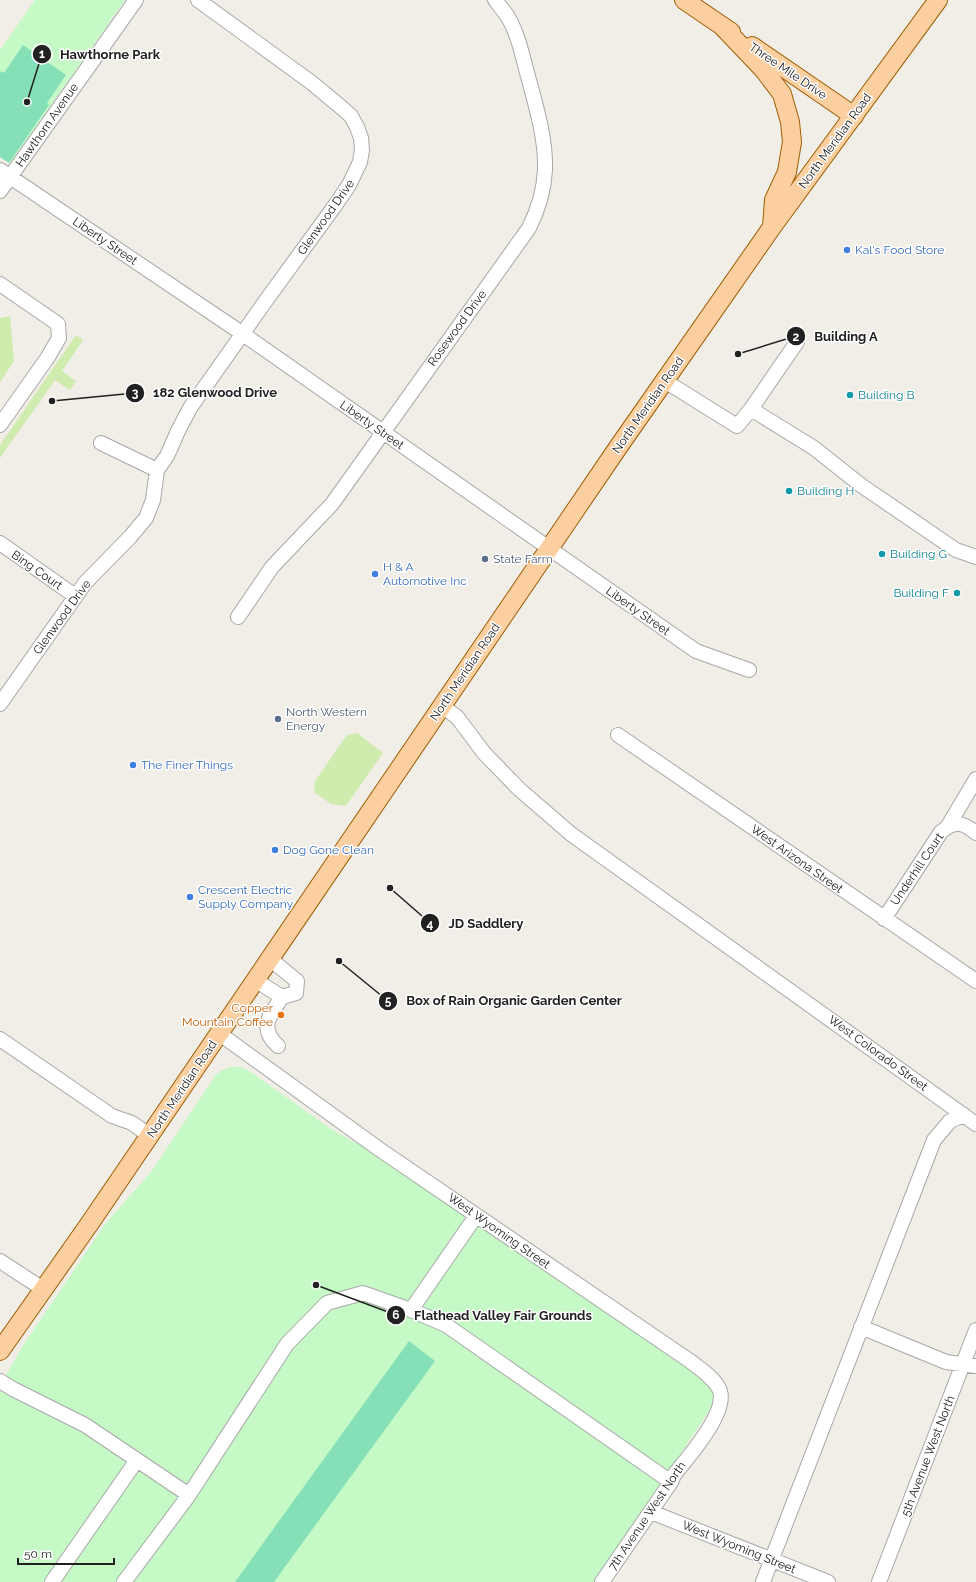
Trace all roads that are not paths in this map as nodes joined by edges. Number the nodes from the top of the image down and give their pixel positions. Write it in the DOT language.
graph roads {
  1 [pos="136,0"];
  2 [pos="198,0"];
  3 [pos="495,0"];
  4 [pos="684,0"];
  5 [pos="938,0"];
  6 [pos="722,26"];
  7 [pos="854,116"];
  8 [pos="5,174"];
  9 [pos="0,191"];
  10 [pos="772,227"];
  11 [pos="0,284"];
  12 [pos="243,334"];
  13 [pos="797,342"];
  14 [pos="665,381"];
  15 [pos="751,409"];
  16 [pos="0,425"];
  17 [pos="382,432"];
  18 [pos="101,443"];
  19 [pos="157,470"];
  20 [pos="0,543"];
  21 [pos="548,549"];
  22 [pos="976,557"];
  23 [pos="75,596"];
  24 [pos="238,617"];
  25 [pos="749,670"];
  26 [pos="0,703"];
  27 [pos="442,706"];
  28 [pos="618,736"];
  29 [pos="976,779"];
  30 [pos="948,826"];
  31 [pos="976,833"];
  32 [pos="884,919"];
  33 [pos="270,959"];
  34 [pos="255,980"];
  35 [pos="976,982"];
  36 [pos="282,997"];
  37 [pos="220,1034"];
  38 [pos="0,1039"];
  39 [pos="278,1046"];
  40 [pos="964,1115"];
  41 [pos="976,1124"];
  42 [pos="150,1136"];
  43 [pos="476,1216"];
  44 [pos="0,1261"];
  45 [pos="43,1289"];
  46 [pos="411,1310"];
  47 [pos="861,1327"];
  48 [pos="976,1330"];
  49 [pos="0,1351"];
  50 [pos="970,1365"];
  51 [pos="0,1381"];
  52 [pos="693,1450"];
  53 [pos="137,1460"];
  54 [pos="671,1482"];
  55 [pos="189,1495"];
  56 [pos="651,1512"];
  57 [pos="772,1560"];
  58 [pos="53,1582"];
  59 [pos="124,1582"];
  60 [pos="602,1582"];
  61 [pos="763,1582"];
  62 [pos="828,1582"];
  63 [pos="879,1582"];
  1 -- 8 [label="street, Hawthorn Avenue"];
  2 -- 12 [label="street, Glenwood Drive"];
  3 -- 17 [label="street, Rosewood Drive"];
  4 -- 6 [label="main road, Three Mile Drive"];
  5 -- 7 [label="main road, North Meridian Road"];
  6 -- 7 [label="main road, Three Mile Drive"];
  6 -- 10 [label="main road, Three Mile Drive"];
  7 -- 10 [label="main road, North Meridian Road"];
  8 -- 9 [label="street, Hawthorn Avenue"];
  8 -- 12 [label="street, Liberty Street"];
  10 -- 14 [label="main road, North Meridian Road"];
  11 -- 16 [label="street"];
  12 -- 17 [label="street, Liberty Street"];
  12 -- 19 [label="street, Glenwood Drive"];
  13 -- 15 [label="street"];
  14 -- 15 [label="street"];
  14 -- 21 [label="main road, North Meridian Road"];
  15 -- 22 [label="street"];
  17 -- 21 [label="street, Liberty Street"];
  17 -- 24 [label="street, Rosewood Drive"];
  18 -- 19 [label="street"];
  19 -- 23 [label="street, Glenwood Drive"];
  20 -- 23 [label="street, Bing Court"];
  21 -- 25 [label="street, Liberty Street"];
  21 -- 27 [label="main road, North Meridian Road"];
  23 -- 26 [label="street, Glenwood Drive"];
  27 -- 33 [label="main road, North Meridian Road"];
  27 -- 40 [label="street, West Colorado Street"];
  28 -- 32 [label="street, West Arizona Street"];
  29 -- 30 [label="street"];
  30 -- 31 [label="street, Underhill Court"];
  30 -- 32 [label="street, Underhill Court"];
  32 -- 35 [label="street, West Arizona Street"];
  33 -- 34 [label="main road, North Meridian Road"];
  33 -- 36 [label="street"];
  34 -- 36 [label="street"];
  34 -- 37 [label="main road, North Meridian Road"];
  36 -- 39 [label="street"];
  37 -- 42 [label="main road, North Meridian Road"];
  37 -- 43 [label="street, West Wyoming Street"];
  38 -- 42 [label="street"];
  40 -- 41 [label="street, West Colorado Street"];
  40 -- 47 [label="street"];
  42 -- 45 [label="main road, North Meridian Road"];
  43 -- 46 [label="street"];
  43 -- 52 [label="street, West Wyoming Street"];
  44 -- 45 [label="street"];
  45 -- 49 [label="main road, North Meridian Road"];
  46 -- 54 [label="street"];
  46 -- 55 [label="street"];
  47 -- 50 [label="street"];
  47 -- 57 [label="street"];
  48 -- 50 [label="street, 5th Avenue West North"];
  50 -- 63 [label="street, 5th Avenue West North"];
  51 -- 53 [label="street"];
  52 -- 54 [label="street, 7th Avenue West North"];
  53 -- 55 [label="street"];
  53 -- 58 [label="street"];
  54 -- 56 [label="street, 7th Avenue West North"];
  55 -- 59 [label="street"];
  56 -- 57 [label="street, West Wyoming Street"];
  56 -- 60 [label="street, 7th Avenue West North"];
  57 -- 61 [label="street"];
  57 -- 62 [label="street, West Wyoming Street"];
}
